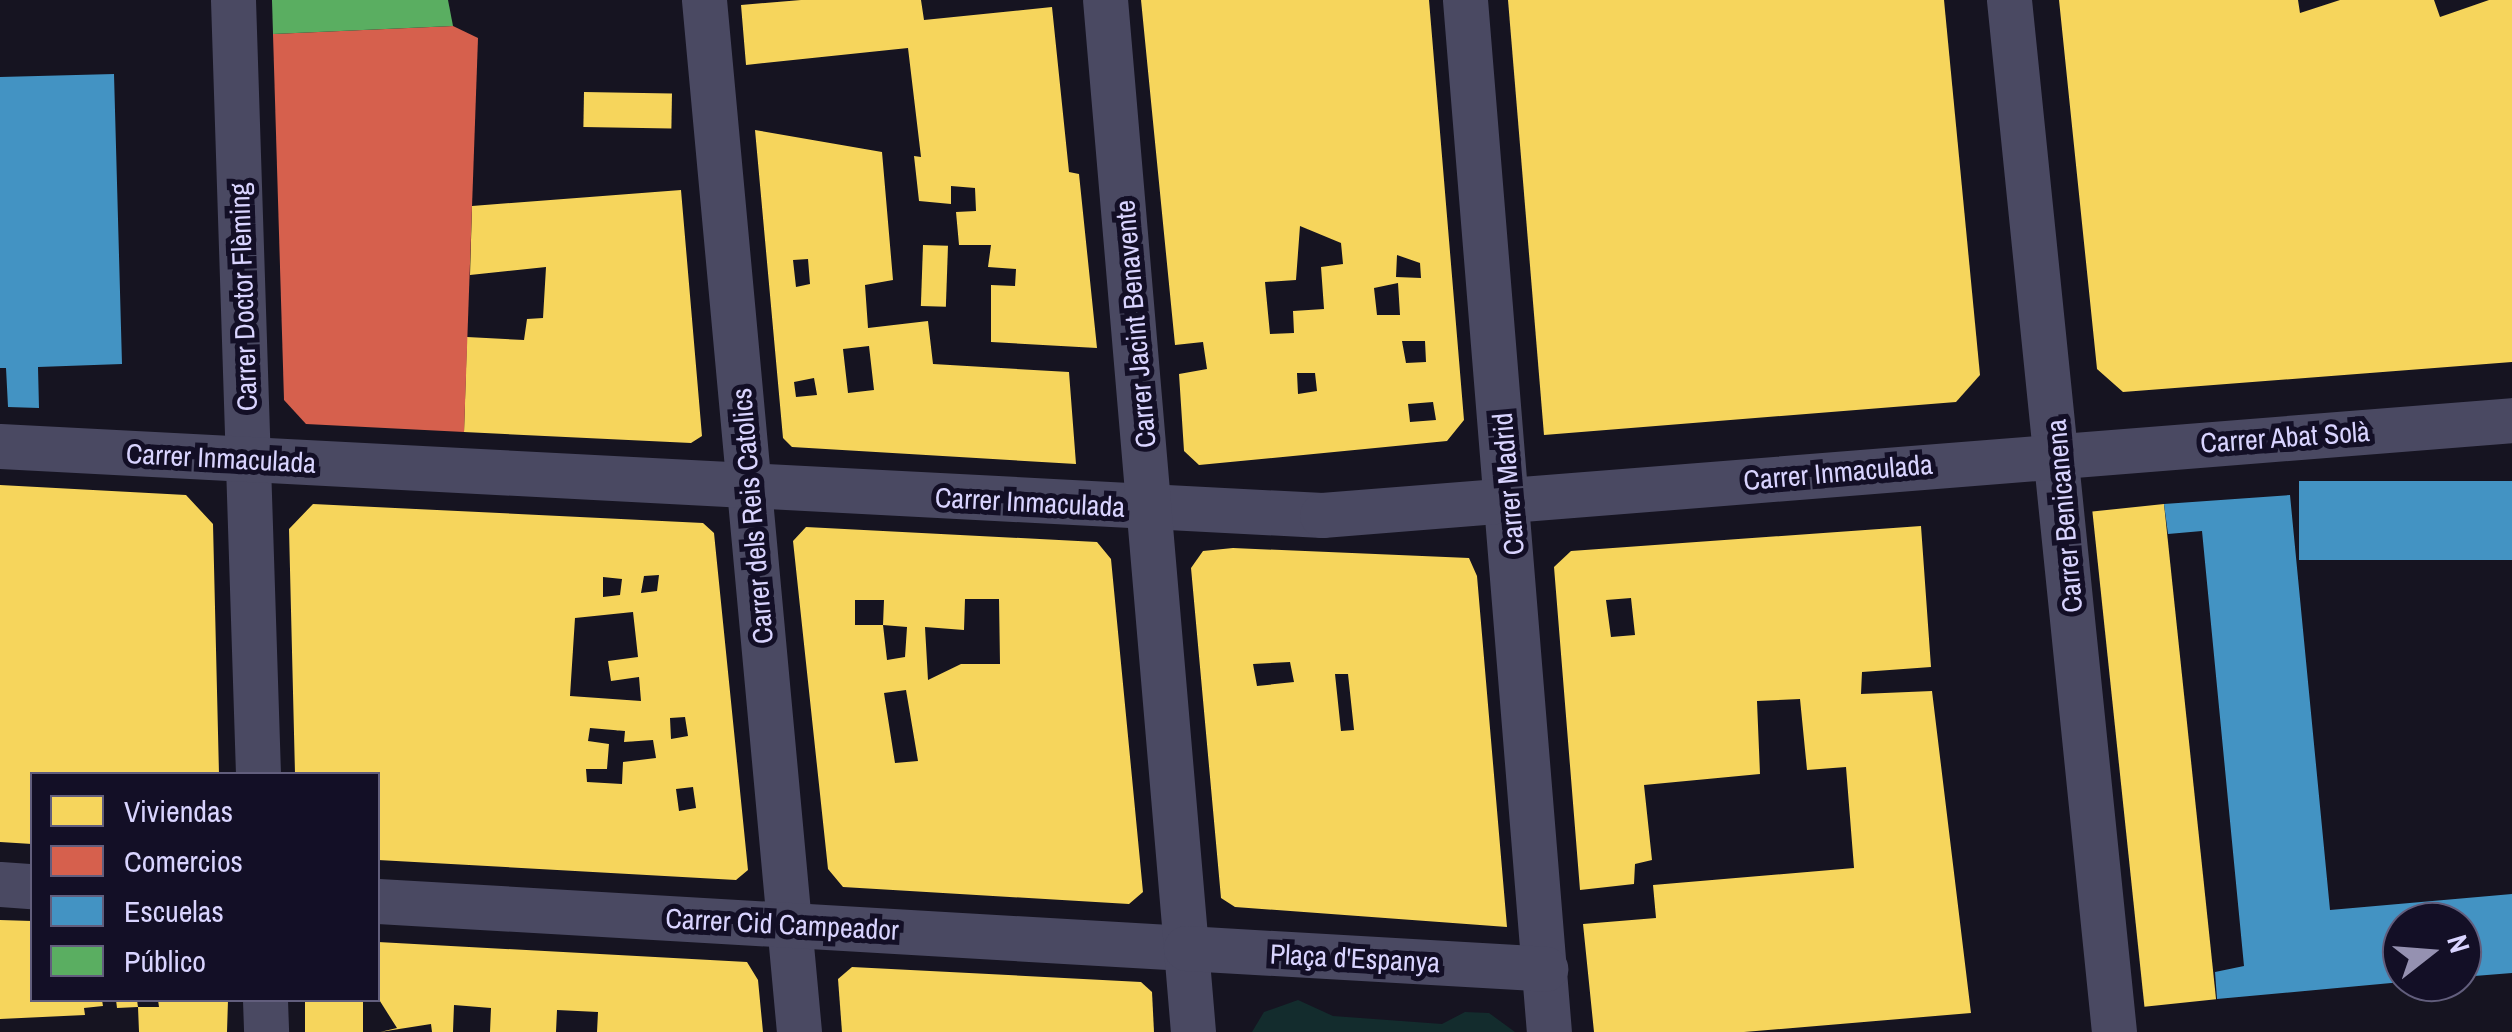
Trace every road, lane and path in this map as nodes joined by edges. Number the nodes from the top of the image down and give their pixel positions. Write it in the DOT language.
graph roads {
  1 [pos="234,0"];
  2 [pos="704,0"];
  3 [pos="1104,0"];
  4 [pos="1465,0"];
  5 [pos="2009,0"];
  6 [pos="2512,420"];
  7 [pos="0,446"];
  8 [pos="2058,454"];
  9 [pos="248,460"];
  10 [pos="750,488"];
  11 [pos="1510,500"];
  12 [pos="1152,508"];
  13 [pos="258,772"];
  14 [pos="0,884"];
  15 [pos="30,886"];
  16 [pos="380,902"];
  17 [pos="789,924"];
  18 [pos="1186,948"];
  19 [pos="1545,969"];
  20 [pos="265,1002"];
  21 [pos="266,1032"];
  22 [pos="799,1032"];
  23 [pos="1193,1032"];
  24 [pos="1549,1032"];
  25 [pos="2114,1032"];
  1 -- 9 [label="street, Carrer Doctor Flèming"];
  2 -- 10 [label="street, Carrer dels Reis Catolics"];
  3 -- 12 [label="street, Carrer Jacint Benavente"];
  4 -- 11 [label="street, Carrer Madrid"];
  5 -- 8 [label="street, Carrer Benicanena"];
  6 -- 8 [label="street, Carrer Abat Solà"];
  7 -- 9 [label="street, Carrer Inmaculada"];
  8 -- 11 [label="street, Carrer Inmaculada"];
  8 -- 25 [label="street, Carrer Benicanena"];
  9 -- 10 [label="street, Carrer Inmaculada"];
  9 -- 13 [label="street, Carrer Doctor Flèming"];
  10 -- 12 [label="street, Carrer Inmaculada"];
  10 -- 17 [label="street, Carrer dels Reis Catolics"];
  11 -- 12 [label="street, Carrer Inmaculada"];
  11 -- 19 [label="street, Carrer Madrid"];
  12 -- 18 [label="street, Carrer Jacint Benavente"];
  14 -- 15 [label="street"];
  16 -- 17 [label="street, Carrer Cid Campeador"];
  17 -- 18 [label="street, Carrer Cid Campeador"];
  17 -- 22 [label="street, Carrer dels Reis Catolics"];
  18 -- 19 [label="street, Plaça d'Espanya"];
  18 -- 23 [label="street"];
  19 -- 24 [label="street"];
  20 -- 21 [label="street"];
}
